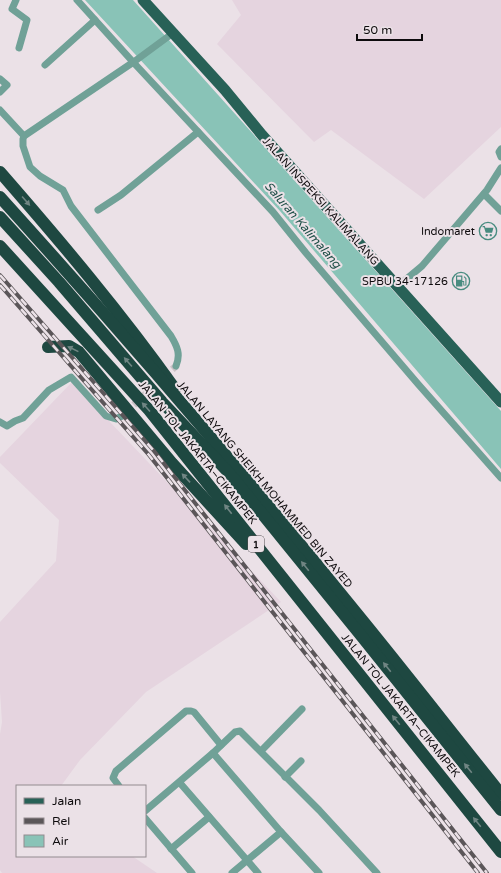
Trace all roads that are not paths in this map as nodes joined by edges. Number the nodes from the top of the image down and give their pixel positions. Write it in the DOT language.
graph roads {
  1 [pos="16,0"];
  2 [pos="77,0"];
  3 [pos="143,0"];
  4 [pos="95,20"];
  5 [pos="171,34"];
  6 [pos="19,48"];
  7 [pos="134,61"];
  8 [pos="44,65"];
  9 [pos="0,79"];
  10 [pos="0,92"];
  11 [pos="0,110"];
  12 [pos="198,132"];
  13 [pos="24,136"];
  14 [pos="501,149"];
  15 [pos="501,157"];
  16 [pos="501,168"];
  17 [pos="0,172"];
  18 [pos="0,190"];
  19 [pos="484,194"];
  20 [pos="0,197"];
  21 [pos="98,210"];
  22 [pos="501,211"];
  23 [pos="0,217"];
  24 [pos="0,246"];
  25 [pos="397,287"];
  26 [pos="48,347"];
  27 [pos="176,366"];
  28 [pos="177,392"];
  29 [pos="501,402"];
  30 [pos="122,416"];
  31 [pos="0,422"];
  32 [pos="501,478"];
  33 [pos="316,620"];
  34 [pos="302,709"];
  35 [pos="221,745"];
  36 [pos="261,751"];
  37 [pos="213,753"];
  38 [pos="301,761"];
  39 [pos="285,777"];
  40 [pos="180,783"];
  41 [pos="118,785"];
  42 [pos="501,787"];
  43 [pos="501,794"];
  44 [pos="146,810"];
  45 [pos="501,810"];
  46 [pos="209,817"];
  47 [pos="146,819"];
  48 [pos="281,832"];
  49 [pos="171,849"];
  50 [pos="501,852"];
  51 [pos="247,860"];
  52 [pos="192,873"];
  53 [pos="232,873"];
  54 [pos="258,873"];
  55 [pos="319,873"];
  56 [pos="377,873"];
  1 -- 6 [label="street"];
  2 -- 4 [label="street"];
  3 -- 5 [label="main road, JALAN INSPEKSI KALIMALANG"];
  4 -- 7 [label="street"];
  4 -- 8 [label="street"];
  5 -- 7 [label="street"];
  5 -- 25 [label="main road, JALAN INSPEKSI KALIMALANG"];
  7 -- 12 [label="street"];
  7 -- 13 [label="street"];
  9 -- 10 [label="street"];
  11 -- 13 [label="street"];
  12 -- 21 [label="street"];
  12 -- 32 [label="street"];
  13 -- 27 [label="street"];
  14 -- 15 [label="street"];
  16 -- 19 [label="street"];
  17 -- 28 [label="highway, one-way"];
  18 -- 28 [label="highway, JALAN TOL JAKARTA–CIKAMPEK"];
  19 -- 22 [label="street"];
  19 -- 25 [label="street"];
  20 -- 43 [label="highway, JALAN LAYANG SHEIKH MOHAMMED BIN ZAYED, bridge"];
  45 -- 23 [label="highway, JALAN LAYANG SHEIKH MOHAMMED BIN ZAYED / 1, one-way, bridge"];
  33 -- 24 [label="highway, JALAN TOL JAKARTA–CIKAMPEK / 1, one-way"];
  25 -- 29 [label="main road, JALAN INSPEKSI KALIMALANG"];
  33 -- 26 [label="highway, one-way"];
  28 -- 42 [label="highway, JALAN TOL JAKARTA–CIKAMPEK"];
  30 -- 31 [label="street"];
  50 -- 33 [label="highway, JALAN TOL JAKARTA–CIKAMPEK / 1, one-way"];
  34 -- 36 [label="street"];
  35 -- 36 [label="street"];
  35 -- 37 [label="street"];
  35 -- 41 [label="street"];
  36 -- 39 [label="street"];
  37 -- 40 [label="street"];
  37 -- 48 [label="street"];
  38 -- 39 [label="street"];
  39 -- 56 [label="street"];
  40 -- 44 [label="street"];
  40 -- 46 [label="street"];
  46 -- 49 [label="street"];
  46 -- 51 [label="street"];
  47 -- 49 [label="street"];
  48 -- 51 [label="street"];
  48 -- 55 [label="street"];
  49 -- 52 [label="street"];
  51 -- 53 [label="street"];
  51 -- 54 [label="street"];
}
